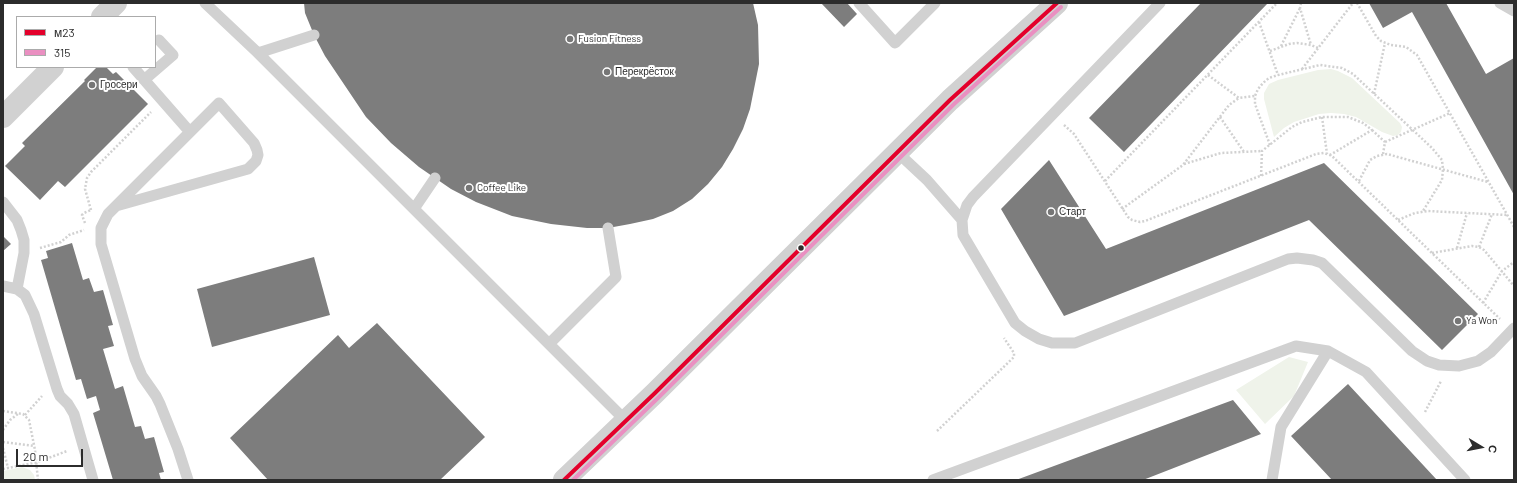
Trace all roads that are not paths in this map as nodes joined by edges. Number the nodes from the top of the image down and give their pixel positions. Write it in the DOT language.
graph roads {
  1 [pos="116,3"];
  2 [pos="205,3"];
  3 [pos="859,3"];
  4 [pos="935,3"];
  5 [pos="1057,3"];
  6 [pos="1160,3"];
  7 [pos="1500,3"];
  8 [pos="1514,11"];
  9 [pos="103,16"];
  10 [pos="314,35"];
  11 [pos="159,40"];
  12 [pos="258,54"];
  13 [pos="52,68"];
  14 [pos="134,68"];
  15 [pos="144,80"];
  16 [pos="3,117"];
  17 [pos="190,132"];
  18 [pos="897,152"];
  19 [pos="435,178"];
  20 [pos="3,202"];
  21 [pos="116,206"];
  22 [pos="414,209"];
  23 [pos="962,220"];
  24 [pos="608,228"];
  25 [pos="3,286"];
  26 [pos="17,289"];
  27 [pos="1514,328"];
  28 [pos="548,344"];
  29 [pos="1328,351"];
  30 [pos="626,420"];
  31 [pos="93,480"];
  32 [pos="188,480"];
  33 [pos="564,480"];
  34 [pos="933,480"];
  35 [pos="1272,480"];
  36 [pos="1465,480"];
  1 -- 9 [label="street"];
  2 -- 12 [label="lane"];
  3 -- 4 [label="lane"];
  5 -- 18 [label="street"];
  6 -- 23 [label="lane"];
  7 -- 8 [label="lane"];
  10 -- 12 [label="lane"];
  11 -- 15 [label="lane"];
  12 -- 22 [label="lane"];
  13 -- 16 [label="street"];
  14 -- 15 [label="lane"];
  15 -- 17 [label="lane"];
  17 -- 21 [label="lane"];
  17 -- 21 [label="lane"];
  18 -- 23 [label="lane"];
  18 -- 30 [label="street"];
  19 -- 22 [label="lane"];
  20 -- 26 [label="lane"];
  21 -- 32 [label="lane"];
  22 -- 28 [label="lane"];
  23 -- 27 [label="lane"];
  24 -- 28 [label="lane"];
  25 -- 26 [label="lane"];
  26 -- 31 [label="lane"];
  28 -- 30 [label="lane"];
  29 -- 34 [label="lane"];
  29 -- 35 [label="lane"];
  29 -- 36 [label="lane"];
  30 -- 33 [label="street"];
}
